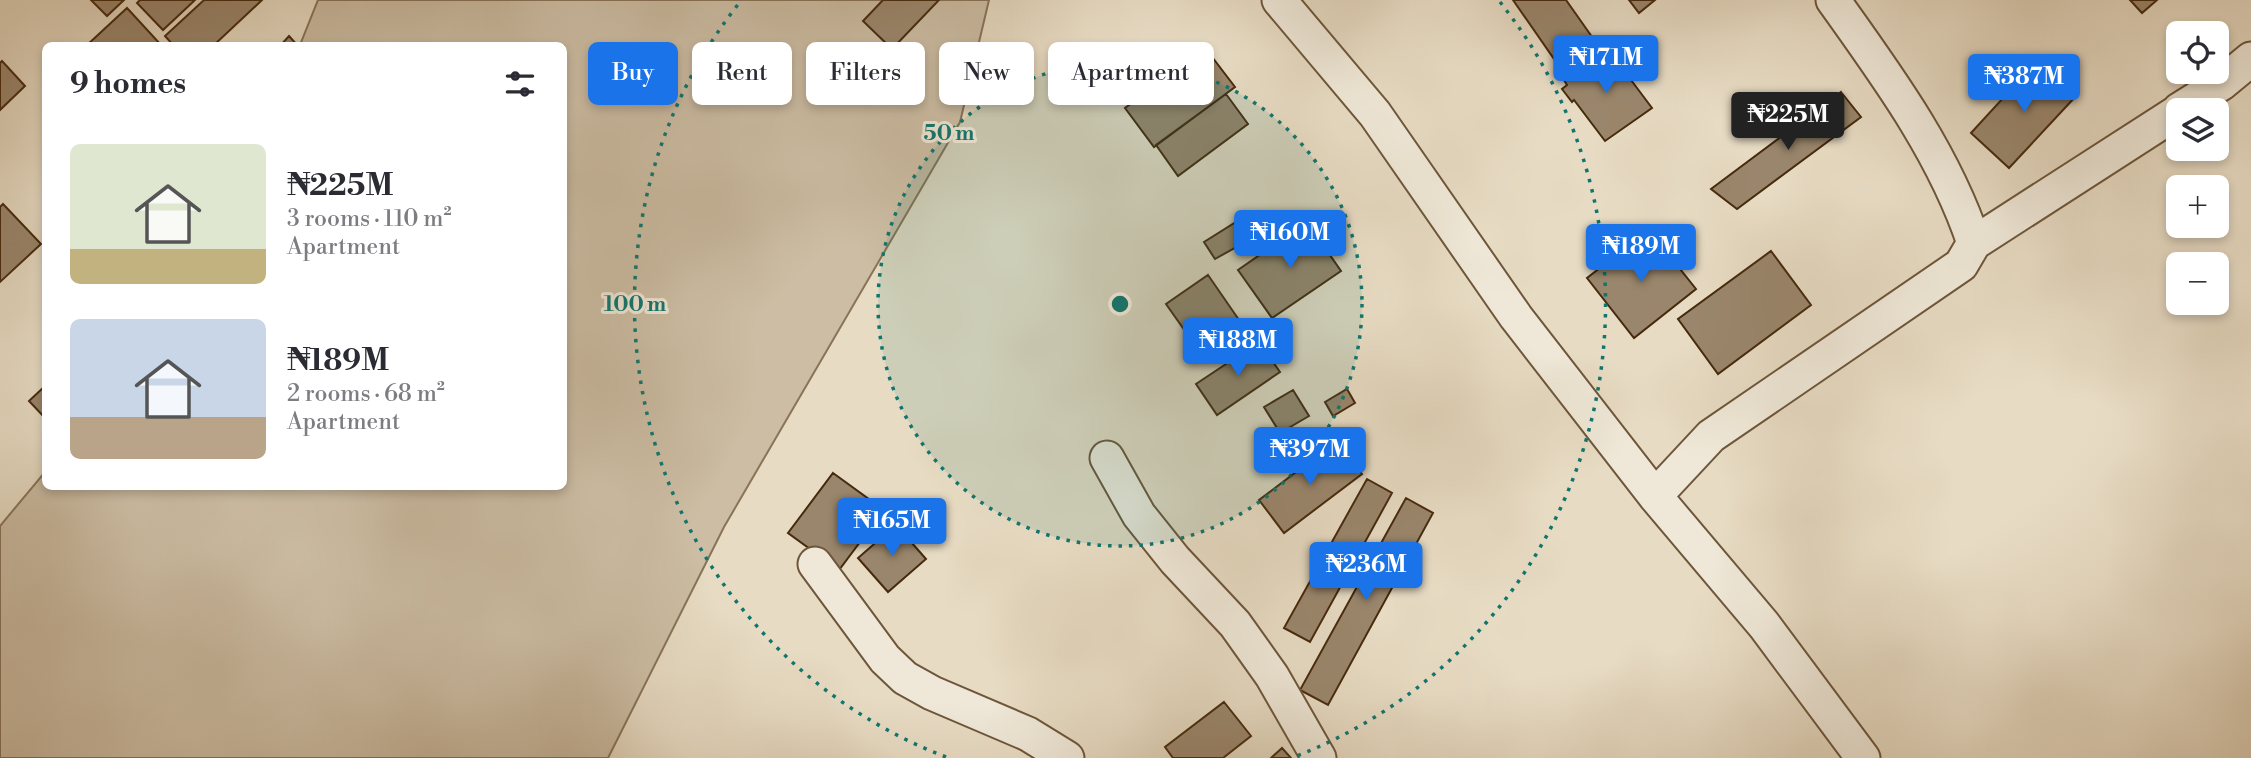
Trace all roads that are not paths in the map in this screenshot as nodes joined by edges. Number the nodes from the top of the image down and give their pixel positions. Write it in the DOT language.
graph roads {
  1 [pos="1279,0"];
  2 [pos="1833,0"];
  3 [pos="2251,59"];
  4 [pos="2198,98"];
  5 [pos="2166,118"];
  6 [pos="1974,243"];
  7 [pos="1107,458"];
  8 [pos="1655,496"];
  9 [pos="815,564"];
  10 [pos="1067,758"];
  11 [pos="1319,758"];
  12 [pos="1863,758"];
  1 -- 8 [label="street"];
  2 -- 6 [label="street"];
  3 -- 4 [label="street"];
  5 -- 6 [label="street"];
  6 -- 8 [label="street"];
  7 -- 11 [label="street"];
  8 -- 12 [label="street"];
  9 -- 10 [label="street"];
}
